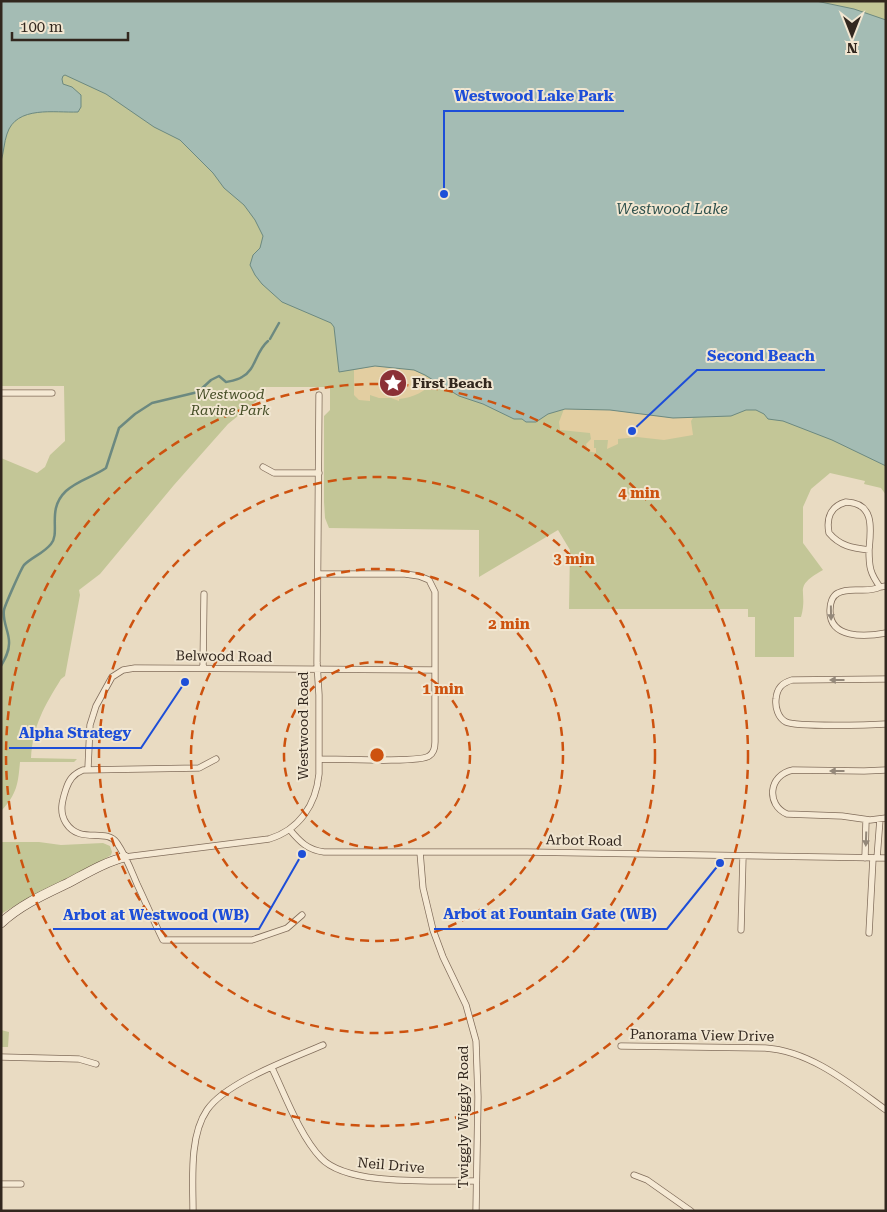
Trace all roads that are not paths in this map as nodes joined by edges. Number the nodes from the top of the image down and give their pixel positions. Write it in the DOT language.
graph roads {
  1 [pos="1,393"];
  2 [pos="52,393"];
  3 [pos="319,395"];
  4 [pos="263,467"];
  5 [pos="319,473"];
  6 [pos="868,550"];
  7 [pos="318,574"];
  8 [pos="883,586"];
  9 [pos="204,594"];
  10 [pos="886,633"];
  11 [pos="203,668"];
  12 [pos="318,669"];
  13 [pos="435,670"];
  14 [pos="886,679"];
  15 [pos="886,724"];
  16 [pos="319,759"];
  17 [pos="216,760"];
  18 [pos="88,768"];
  19 [pos="886,770"];
  20 [pos="883,819"];
  21 [pos="866,820"];
  22 [pos="290,830"];
  23 [pos="420,852"];
  24 [pos="743,856"];
  25 [pos="126,857"];
  26 [pos="865,858"];
  27 [pos="875,858"];
  28 [pos="886,858"];
  29 [pos="302,915"];
  30 [pos="1,923"];
  31 [pos="741,930"];
  32 [pos="869,933"];
  33 [pos="323,1045"];
  34 [pos="621,1046"];
  35 [pos="1,1057"];
  36 [pos="96,1064"];
  37 [pos="272,1068"];
  38 [pos="886,1110"];
  39 [pos="634,1175"];
  40 [pos="476,1181"];
  41 [pos="1,1184"];
  42 [pos="21,1184"];
  43 [pos="193,1211"];
  44 [pos="476,1211"];
  45 [pos="691,1211"];
  1 -- 2 [label="street"];
  3 -- 5 [label="street, Westwood Road"];
  4 -- 5 [label="street"];
  5 -- 7 [label="street, Westwood Road"];
  6 -- 6 [label="street"];
  6 -- 8 [label="street"];
  7 -- 12 [label="street, Westwood Road"];
  7 -- 13 [label="street"];
  8 -- 10 [label="street, one-way"];
  9 -- 11 [label="street"];
  11 -- 12 [label="street, Belwood Road"];
  11 -- 18 [label="street, Belwood Road"];
  12 -- 13 [label="street, Belwood Road"];
  12 -- 16 [label="street, Westwood Road"];
  13 -- 16 [label="street"];
  14 -- 15 [label="street, one-way"];
  16 -- 22 [label="street, Westwood Road"];
  17 -- 18 [label="street"];
  18 -- 25 [label="street"];
  19 -- 21 [label="street, one-way"];
  20 -- 21 [label="street"];
  20 -- 27 [label="street"];
  21 -- 26 [label="street, one-way"];
  22 -- 23 [label="street, Arbot Road"];
  22 -- 25 [label="street, Westwood Road"];
  23 -- 24 [label="street, Arbot Road"];
  23 -- 40 [label="street, Twiggly Wiggly Road"];
  24 -- 26 [label="street, Arbot Road"];
  24 -- 31 [label="street"];
  25 -- 29 [label="street"];
  25 -- 30 [label="street, Westwood Road"];
  26 -- 27 [label="street, Arbot Road"];
  27 -- 28 [label="street, Arbot Road"];
  27 -- 32 [label="street"];
  33 -- 37 [label="street"];
  34 -- 38 [label="street, Panorama View Drive"];
  35 -- 36 [label="street"];
  37 -- 40 [label="street, Neil Drive"];
  37 -- 43 [label="street"];
  39 -- 45 [label="street"];
  40 -- 44 [label="street, Twiggly Wiggly Road"];
  41 -- 42 [label="street"];
}
